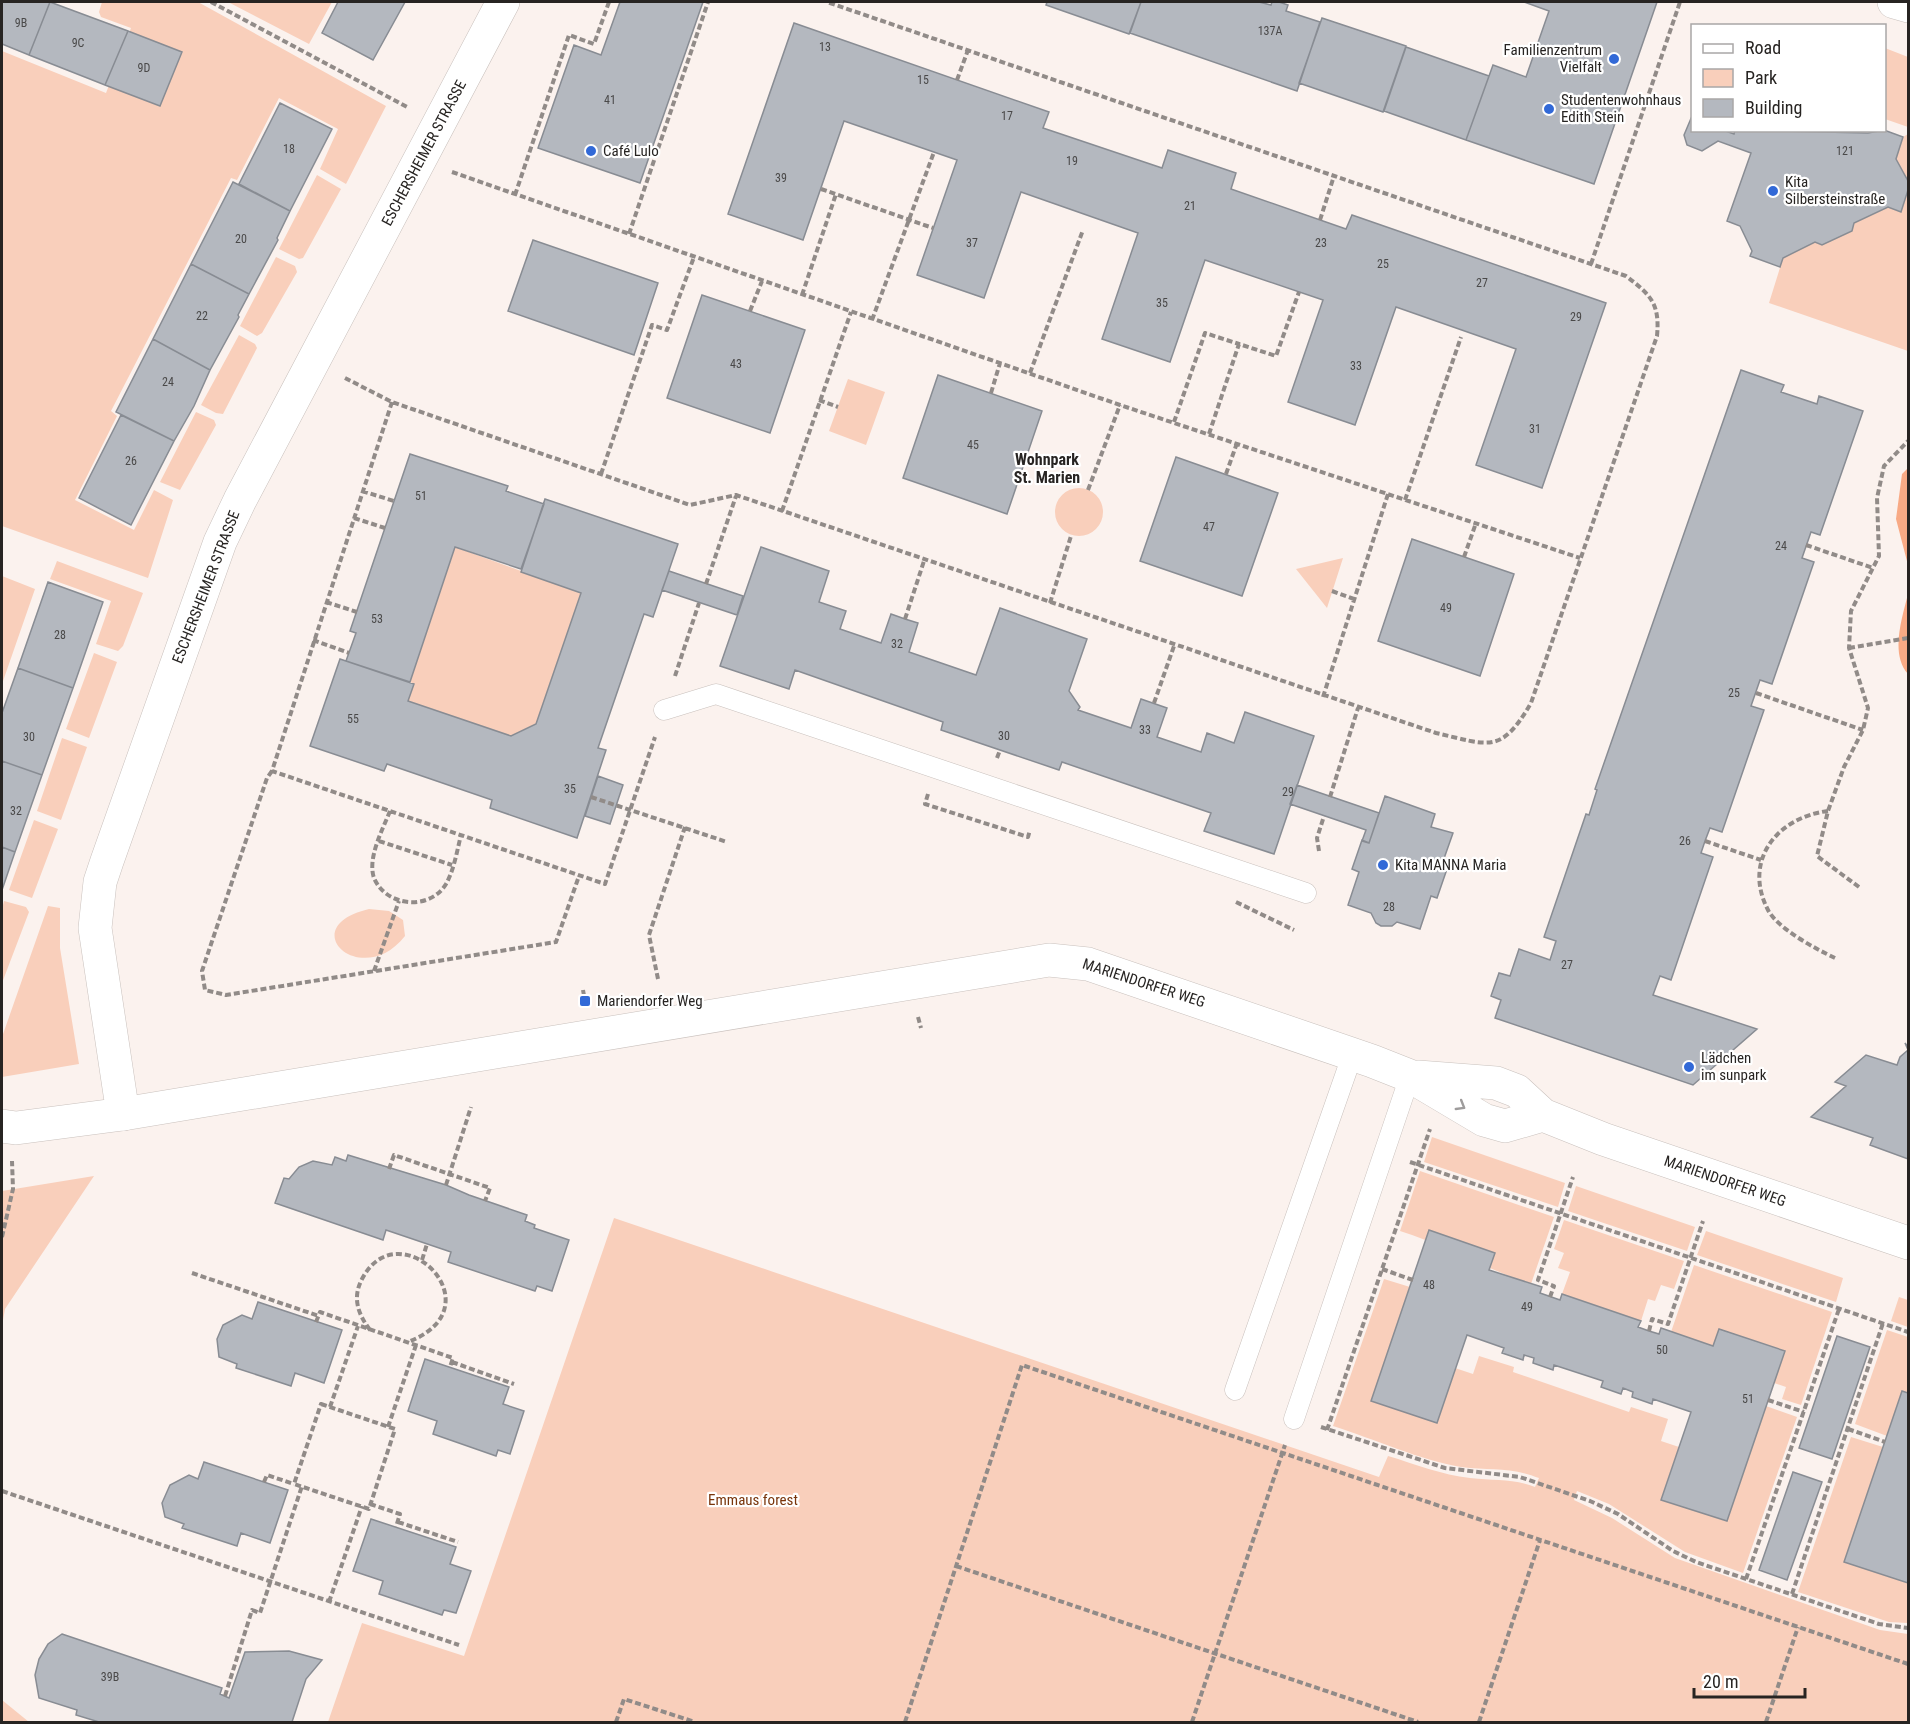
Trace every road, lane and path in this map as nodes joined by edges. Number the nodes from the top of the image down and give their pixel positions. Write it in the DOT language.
graph roads {
  1 [pos="211,2"];
  2 [pos="503,2"];
  3 [pos="609,2"];
  4 [pos="708,2"];
  5 [pos="827,2"];
  6 [pos="1680,2"];
  7 [pos="1894,2"];
  8 [pos="1908,6"];
  9 [pos="968,50"];
  10 [pos="957,80"];
  11 [pos="414,111"];
  12 [pos="934,152"];
  13 [pos="422,155"];
  14 [pos="1334,176"];
  15 [pos="820,189"];
  16 [pos="836,194"];
  17 [pos="515,195"];
  18 [pos="908,219"];
  19 [pos="1320,220"];
  20 [pos="933,228"];
  21 [pos="1083,230"];
  22 [pos="629,234"];
  23 [pos="694,256"];
  24 [pos="1591,264"];
  25 [pos="762,280"];
  26 [pos="1299,292"];
  27 [pos="802,295"];
  28 [pos="750,311"];
  29 [pos="851,312"];
  30 [pos="872,320"];
  31 [pos="1461,337"];
  32 [pos="1239,344"];
  33 [pos="314,359"];
  34 [pos="1000,363"];
  35 [pos="1030,373"];
  36 [pos="991,393"];
  37 [pos="819,400"];
  38 [pos="392,402"];
  39 [pos="1120,405"];
  40 [pos="838,407"];
  41 [pos="1174,422"];
  42 [pos="1209,434"];
  43 [pos="1908,441"];
  44 [pos="1237,443"];
  45 [pos="601,474"];
  46 [pos="1226,474"];
  47 [pos="1088,490"];
  48 [pos="362,491"];
  49 [pos="1388,494"];
  50 [pos="736,495"];
  51 [pos="1405,500"];
  52 [pos="394,501"];
  53 [pos="782,511"];
  54 [pos="354,518"];
  55 [pos="1476,523"];
  56 [pos="385,528"];
  57 [pos="1071,536"];
  58 [pos="1806,545"];
  59 [pos="1464,557"];
  60 [pos="1580,558"];
  61 [pos="924,561"];
  62 [pos="1873,568"];
  63 [pos="706,584"];
  64 [pos="1332,591"];
  65 [pos="1354,599"];
  66 [pos="326,602"];
  67 [pos="699,603"];
  68 [pos="1050,603"];
  69 [pos="357,612"];
  70 [pos="905,619"];
  71 [pos="1908,638"];
  72 [pos="314,640"];
  73 [pos="1174,646"];
  74 [pos="1849,648"];
  75 [pos="349,652"];
  76 [pos="1756,693"];
  77 [pos="1323,697"];
  78 [pos="1154,703"];
  79 [pos="1358,708"];
  80 [pos="664,710"];
  81 [pos="1863,730"];
  82 [pos="1000,750"];
  83 [pos="997,759"];
  84 [pos="272,771"];
  85 [pos="591,797"];
  86 [pos="1330,797"];
  87 [pos="631,809"];
  88 [pos="390,811"];
  89 [pos="1828,811"];
  90 [pos="1324,816"];
  91 [pos="685,827"];
  92 [pos="461,836"];
  93 [pos="379,841"];
  94 [pos="1705,841"];
  95 [pos="727,842"];
  96 [pos="1319,851"];
  97 [pos="1761,860"];
  98 [pos="452,866"];
  99 [pos="579,876"];
  100 [pos="1859,887"];
  101 [pos="1306,893"];
  102 [pos="399,901"];
  103 [pos="1835,958"];
  104 [pos="374,971"];
  105 [pos="658,979"];
  106 [pos="584,990"];
  107 [pos="585,1001"];
  108 [pos="918,1016"];
  109 [pos="921,1028"];
  110 [pos="1353,1053"];
  111 [pos="1410,1076"];
  112 [pos="471,1107"];
  113 [pos="123,1114"];
  114 [pos="1431,1126"];
  115 [pos="6,1131"];
  116 [pos="1384,1153"];
  117 [pos="1418,1165"];
  118 [pos="389,1169"];
  119 [pos="450,1174"];
  120 [pos="1573,1177"];
  121 [pos="446,1185"];
  122 [pos="485,1201"];
  123 [pos="1561,1214"];
  124 [pos="1703,1221"];
  125 [pos="2,1238"];
  126 [pos="1908,1243"];
  127 [pos="427,1244"];
  128 [pos="1690,1258"];
  129 [pos="422,1260"];
  130 [pos="1382,1269"];
  131 [pos="192,1273"];
  132 [pos="1413,1280"];
  133 [pos="1550,1297"];
  134 [pos="1839,1309"];
  135 [pos="319,1316"];
  136 [pos="316,1322"];
  137 [pos="1883,1323"];
  138 [pos="358,1326"];
  139 [pos="370,1329"];
  140 [pos="1648,1330"];
  141 [pos="1908,1332"];
  142 [pos="408,1342"];
  143 [pos="416,1345"];
  144 [pos="514,1384"];
  145 [pos="1235,1390"];
  146 [pos="1768,1400"];
  147 [pos="330,1407"];
  148 [pos="1804,1412"];
  149 [pos="1294,1419"];
  150 [pos="388,1427"];
  151 [pos="1848,1429"];
  152 [pos="1327,1430"];
  153 [pos="1885,1442"];
  154 [pos="1283,1452"];
  155 [pos="264,1482"];
  156 [pos="294,1484"];
  157 [pos="302,1486"];
  158 [pos="2,1491"];
  159 [pos="370,1504"];
  160 [pos="362,1506"];
  161 [pos="1540,1540"];
  162 [pos="458,1542"];
  163 [pos="956,1566"];
  164 [pos="1746,1579"];
  165 [pos="271,1582"];
  166 [pos="1792,1594"];
  167 [pos="329,1602"];
  168 [pos="1798,1627"];
  169 [pos="1908,1628"];
  170 [pos="459,1644"];
  171 [pos="1215,1654"];
  172 [pos="1908,1665"];
  173 [pos="225,1696"];
  174 [pos="616,1722"];
  175 [pos="695,1722"];
  176 [pos="904,1722"];
  177 [pos="1192,1722"];
  178 [pos="1418,1722"];
  179 [pos="1479,1722"];
  180 [pos="1766,1722"];
  1 -- 11 [label="path"];
  2 -- 13 [label="street, ESCHERSHEIMER STRASSE"];
  3 -- 17 [label="path"];
  4 -- 22 [label="path"];
  5 -- 9 [label="path"];
  6 -- 24 [label="path"];
  7 -- 8 [label="street"];
  9 -- 10 [label="path"];
  9 -- 14 [label="path"];
  12 -- 18 [label="path"];
  13 -- 17 [label="path"];
  13 -- 33 [label="street, ESCHERSHEIMER STRASSE"];
  14 -- 19 [label="path"];
  14 -- 24 [label="path"];
  15 -- 16 [label="path"];
  16 -- 18 [label="path"];
  16 -- 27 [label="path"];
  17 -- 22 [label="path"];
  18 -- 20 [label="path"];
  18 -- 30 [label="path"];
  21 -- 35 [label="path"];
  22 -- 23 [label="path"];
  23 -- 25 [label="path"];
  23 -- 45 [label="path"];
  24 -- 60 [label="path"];
  25 -- 27 [label="path"];
  25 -- 28 [label="path"];
  26 -- 32 [label="path"];
  27 -- 29 [label="path"];
  29 -- 30 [label="path"];
  29 -- 37 [label="path"];
  30 -- 34 [label="path"];
  31 -- 51 [label="path"];
  32 -- 41 [label="path"];
  32 -- 42 [label="path"];
  33 -- 38 [label="path"];
  33 -- 113 [label="street, ESCHERSHEIMER STRASSE"];
  34 -- 35 [label="path"];
  34 -- 36 [label="path"];
  35 -- 39 [label="path"];
  37 -- 40 [label="path"];
  37 -- 53 [label="path"];
  38 -- 45 [label="path"];
  38 -- 48 [label="path"];
  39 -- 41 [label="path"];
  39 -- 47 [label="path"];
  41 -- 42 [label="path"];
  42 -- 44 [label="path"];
  43 -- 62 [label="path"];
  44 -- 46 [label="path"];
  44 -- 49 [label="path"];
  45 -- 50 [label="path"];
  48 -- 52 [label="path"];
  48 -- 54 [label="path"];
  49 -- 51 [label="path"];
  49 -- 65 [label="path"];
  50 -- 53 [label="path"];
  50 -- 63 [label="path"];
  51 -- 55 [label="path"];
  53 -- 61 [label="path"];
  54 -- 56 [label="path"];
  54 -- 66 [label="path"];
  55 -- 59 [label="path"];
  55 -- 60 [label="path"];
  57 -- 68 [label="path"];
  58 -- 62 [label="path"];
  60 -- 79 [label="path"];
  61 -- 68 [label="path"];
  61 -- 70 [label="path"];
  62 -- 74 [label="path"];
  64 -- 65 [label="path"];
  65 -- 77 [label="path"];
  66 -- 69 [label="path"];
  66 -- 72 [label="path"];
  67 -- 80 [label="path"];
  68 -- 73 [label="path"];
  71 -- 74 [label="path"];
  72 -- 75 [label="path"];
  72 -- 84 [label="path"];
  73 -- 77 [label="path"];
  73 -- 78 [label="path"];
  74 -- 81 [label="path"];
  76 -- 81 [label="path"];
  77 -- 79 [label="path"];
  79 -- 86 [label="path"];
  80 -- 87 [label="path"];
  80 -- 101 [label="lane"];
  81 -- 89 [label="path"];
  82 -- 83 [label="path"];
  84 -- 88 [label="path"];
  84 -- 104 [label="path"];
  85 -- 87 [label="path"];
  87 -- 91 [label="path"];
  87 -- 99 [label="path"];
  88 -- 92 [label="path"];
  88 -- 93 [label="path"];
  89 -- 97 [label="path"];
  89 -- 100 [label="path"];
  90 -- 96 [label="path"];
  91 -- 95 [label="path"];
  91 -- 105 [label="path"];
  92 -- 98 [label="path"];
  92 -- 99 [label="path"];
  93 -- 98 [label="path"];
  93 -- 102 [label="path"];
  94 -- 97 [label="path"];
  97 -- 103 [label="path"];
  98 -- 102 [label="path"];
  99 -- 104 [label="path"];
  102 -- 104 [label="path"];
  106 -- 107 [label="path"];
  108 -- 109 [label="path"];
  110 -- 111 [label="street, MARIENDORFER WEG"];
  110 -- 113 [label="street, MARIENDORFER WEG"];
  110 -- 145 [label="lane"];
  111 -- 116 [label="lane"];
  111 -- 126 [label="street, MARIENDORFER WEG"];
  112 -- 119 [label="path"];
  113 -- 115 [label="street, MARIENDORFER WEG"];
  114 -- 117 [label="path"];
  115 -- 125 [label="path"];
  116 -- 117 [label="path"];
  116 -- 149 [label="lane"];
  117 -- 123 [label="path"];
  117 -- 130 [label="path"];
  118 -- 119 [label="path"];
  119 -- 121 [label="path"];
  119 -- 122 [label="path"];
  120 -- 123 [label="path"];
  123 -- 128 [label="path"];
  123 -- 133 [label="path"];
  124 -- 128 [label="path"];
  127 -- 129 [label="path"];
  128 -- 134 [label="path"];
  128 -- 140 [label="path"];
  129 -- 139 [label="path"];
  129 -- 142 [label="path"];
  130 -- 132 [label="path"];
  130 -- 152 [label="path"];
  131 -- 135 [label="path"];
  134 -- 137 [label="path"];
  134 -- 148 [label="path"];
  135 -- 136 [label="path"];
  135 -- 138 [label="path"];
  137 -- 141 [label="path"];
  137 -- 151 [label="path"];
  138 -- 139 [label="path"];
  138 -- 147 [label="path"];
  139 -- 142 [label="path"];
  142 -- 143 [label="path"];
  143 -- 144 [label="path"];
  143 -- 150 [label="path"];
  146 -- 148 [label="path"];
  147 -- 150 [label="path"];
  147 -- 156 [label="path"];
  148 -- 164 [label="path"];
  149 -- 152 [label="path"];
  150 -- 159 [label="path"];
  151 -- 153 [label="path"];
  151 -- 166 [label="path"];
  152 -- 164 [label="path"];
  154 -- 161 [label="path"];
  154 -- 163 [label="path"];
  154 -- 171 [label="path"];
  155 -- 156 [label="path"];
  156 -- 157 [label="path"];
  157 -- 160 [label="path"];
  157 -- 165 [label="path"];
  158 -- 165 [label="path"];
  159 -- 160 [label="path"];
  159 -- 162 [label="path"];
  160 -- 167 [label="path"];
  161 -- 168 [label="path"];
  161 -- 179 [label="path"];
  163 -- 171 [label="path"];
  163 -- 176 [label="path"];
  164 -- 166 [label="path"];
  165 -- 167 [label="path"];
  165 -- 173 [label="path"];
  166 -- 169 [label="path"];
  167 -- 170 [label="path"];
  168 -- 172 [label="path"];
  168 -- 180 [label="path"];
  171 -- 177 [label="path"];
  171 -- 178 [label="path"];
  174 -- 175 [label="path"];
}
